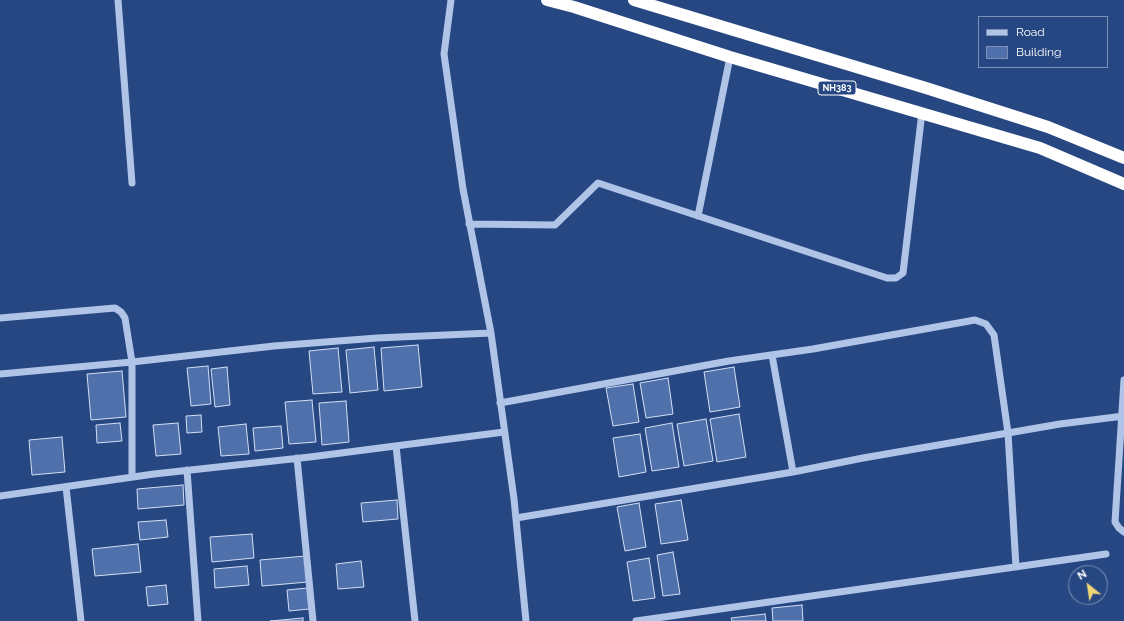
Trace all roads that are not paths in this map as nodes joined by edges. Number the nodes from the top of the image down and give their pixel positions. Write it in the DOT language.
graph roads {
  1 [pos="118,0"];
  2 [pos="451,0"];
  3 [pos="547,0"];
  4 [pos="634,0"];
  5 [pos="730,57"];
  6 [pos="922,112"];
  7 [pos="1124,158"];
  8 [pos="132,183"];
  9 [pos="1124,184"];
  10 [pos="698,216"];
  11 [pos="469,224"];
  12 [pos="0,318"];
  13 [pos="491,333"];
  14 [pos="772,355"];
  15 [pos="132,362"];
  16 [pos="0,374"];
  17 [pos="1124,380"];
  18 [pos="500,403"];
  19 [pos="1123,416"];
  20 [pos="504,432"];
  21 [pos="1008,433"];
  22 [pos="396,446"];
  23 [pos="297,458"];
  24 [pos="187,470"];
  25 [pos="793,472"];
  26 [pos="132,477"];
  27 [pos="66,486"];
  28 [pos="0,496"];
  29 [pos="516,518"];
  30 [pos="1124,532"];
  31 [pos="1106,554"];
  32 [pos="1016,567"];
  33 [pos="81,621"];
  34 [pos="198,621"];
  35 [pos="313,621"];
  36 [pos="415,621"];
  37 [pos="526,621"];
  38 [pos="636,621"];
  1 -- 8 [label="street"];
  2 -- 11 [label="street"];
  3 -- 5 [label="highway, NH383"];
  4 -- 7 [label="highway, NH383"];
  5 -- 6 [label="highway, NH383"];
  5 -- 10 [label="street"];
  6 -- 9 [label="highway, NH383"];
  6 -- 10 [label="street"];
  10 -- 11 [label="street"];
  11 -- 13 [label="street"];
  12 -- 15 [label="street"];
  13 -- 15 [label="street"];
  13 -- 18 [label="street"];
  14 -- 18 [label="street"];
  14 -- 21 [label="street"];
  14 -- 25 [label="street"];
  15 -- 16 [label="street"];
  15 -- 26 [label="street"];
  17 -- 19 [label="street"];
  18 -- 20 [label="street"];
  19 -- 21 [label="street"];
  19 -- 30 [label="street"];
  20 -- 22 [label="street"];
  20 -- 29 [label="street"];
  21 -- 25 [label="street"];
  21 -- 32 [label="street"];
  22 -- 23 [label="street"];
  22 -- 36 [label="street"];
  23 -- 24 [label="street"];
  23 -- 35 [label="street"];
  24 -- 26 [label="street"];
  24 -- 34 [label="street"];
  25 -- 29 [label="street"];
  26 -- 27 [label="street"];
  27 -- 28 [label="street"];
  27 -- 33 [label="street"];
  29 -- 37 [label="street"];
  31 -- 32 [label="street"];
  32 -- 38 [label="street"];
}
